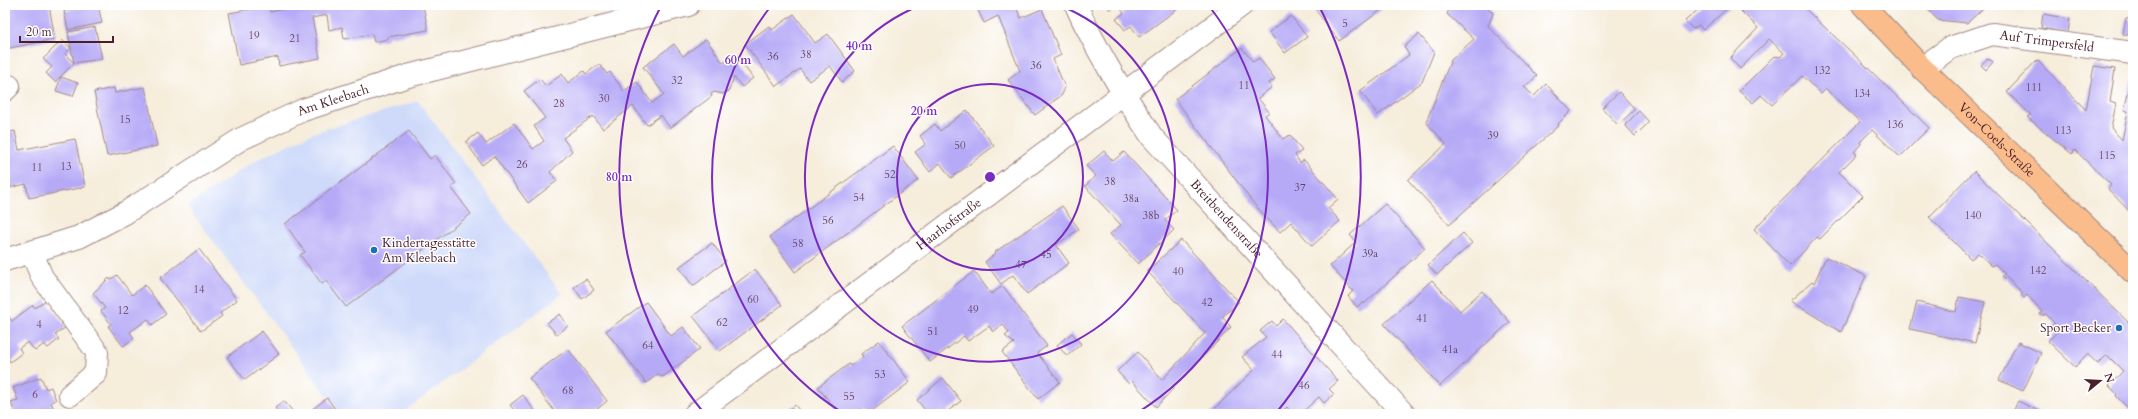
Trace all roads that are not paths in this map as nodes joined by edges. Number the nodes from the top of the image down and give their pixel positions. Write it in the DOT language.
graph roads {
  1 [pos="688,5"];
  2 [pos="1076,5"];
  3 [pos="1242,5"];
  4 [pos="1863,5"];
  5 [pos="2133,53"];
  6 [pos="1922,68"];
  7 [pos="1123,94"];
  8 [pos="32,253"];
  9 [pos="5,260"];
  10 [pos="2133,272"];
  11 [pos="70,395"];
  12 [pos="695,414"];
  13 [pos="1404,414"];
  1 -- 8 [label="street, Am Kleebach"];
  2 -- 7 [label="street, Breitbendenstraße"];
  3 -- 7 [label="street, Haarhofstraße"];
  4 -- 6 [label="main road, Von-Coels-Straße"];
  5 -- 6 [label="street, Auf Trimpersfeld"];
  6 -- 10 [label="main road, Von-Coels-Straße"];
  7 -- 12 [label="street, Haarhofstraße"];
  7 -- 13 [label="street, Breitbendenstraße"];
  8 -- 9 [label="street, Am Kleebach"];
  8 -- 11 [label="street"];
}
